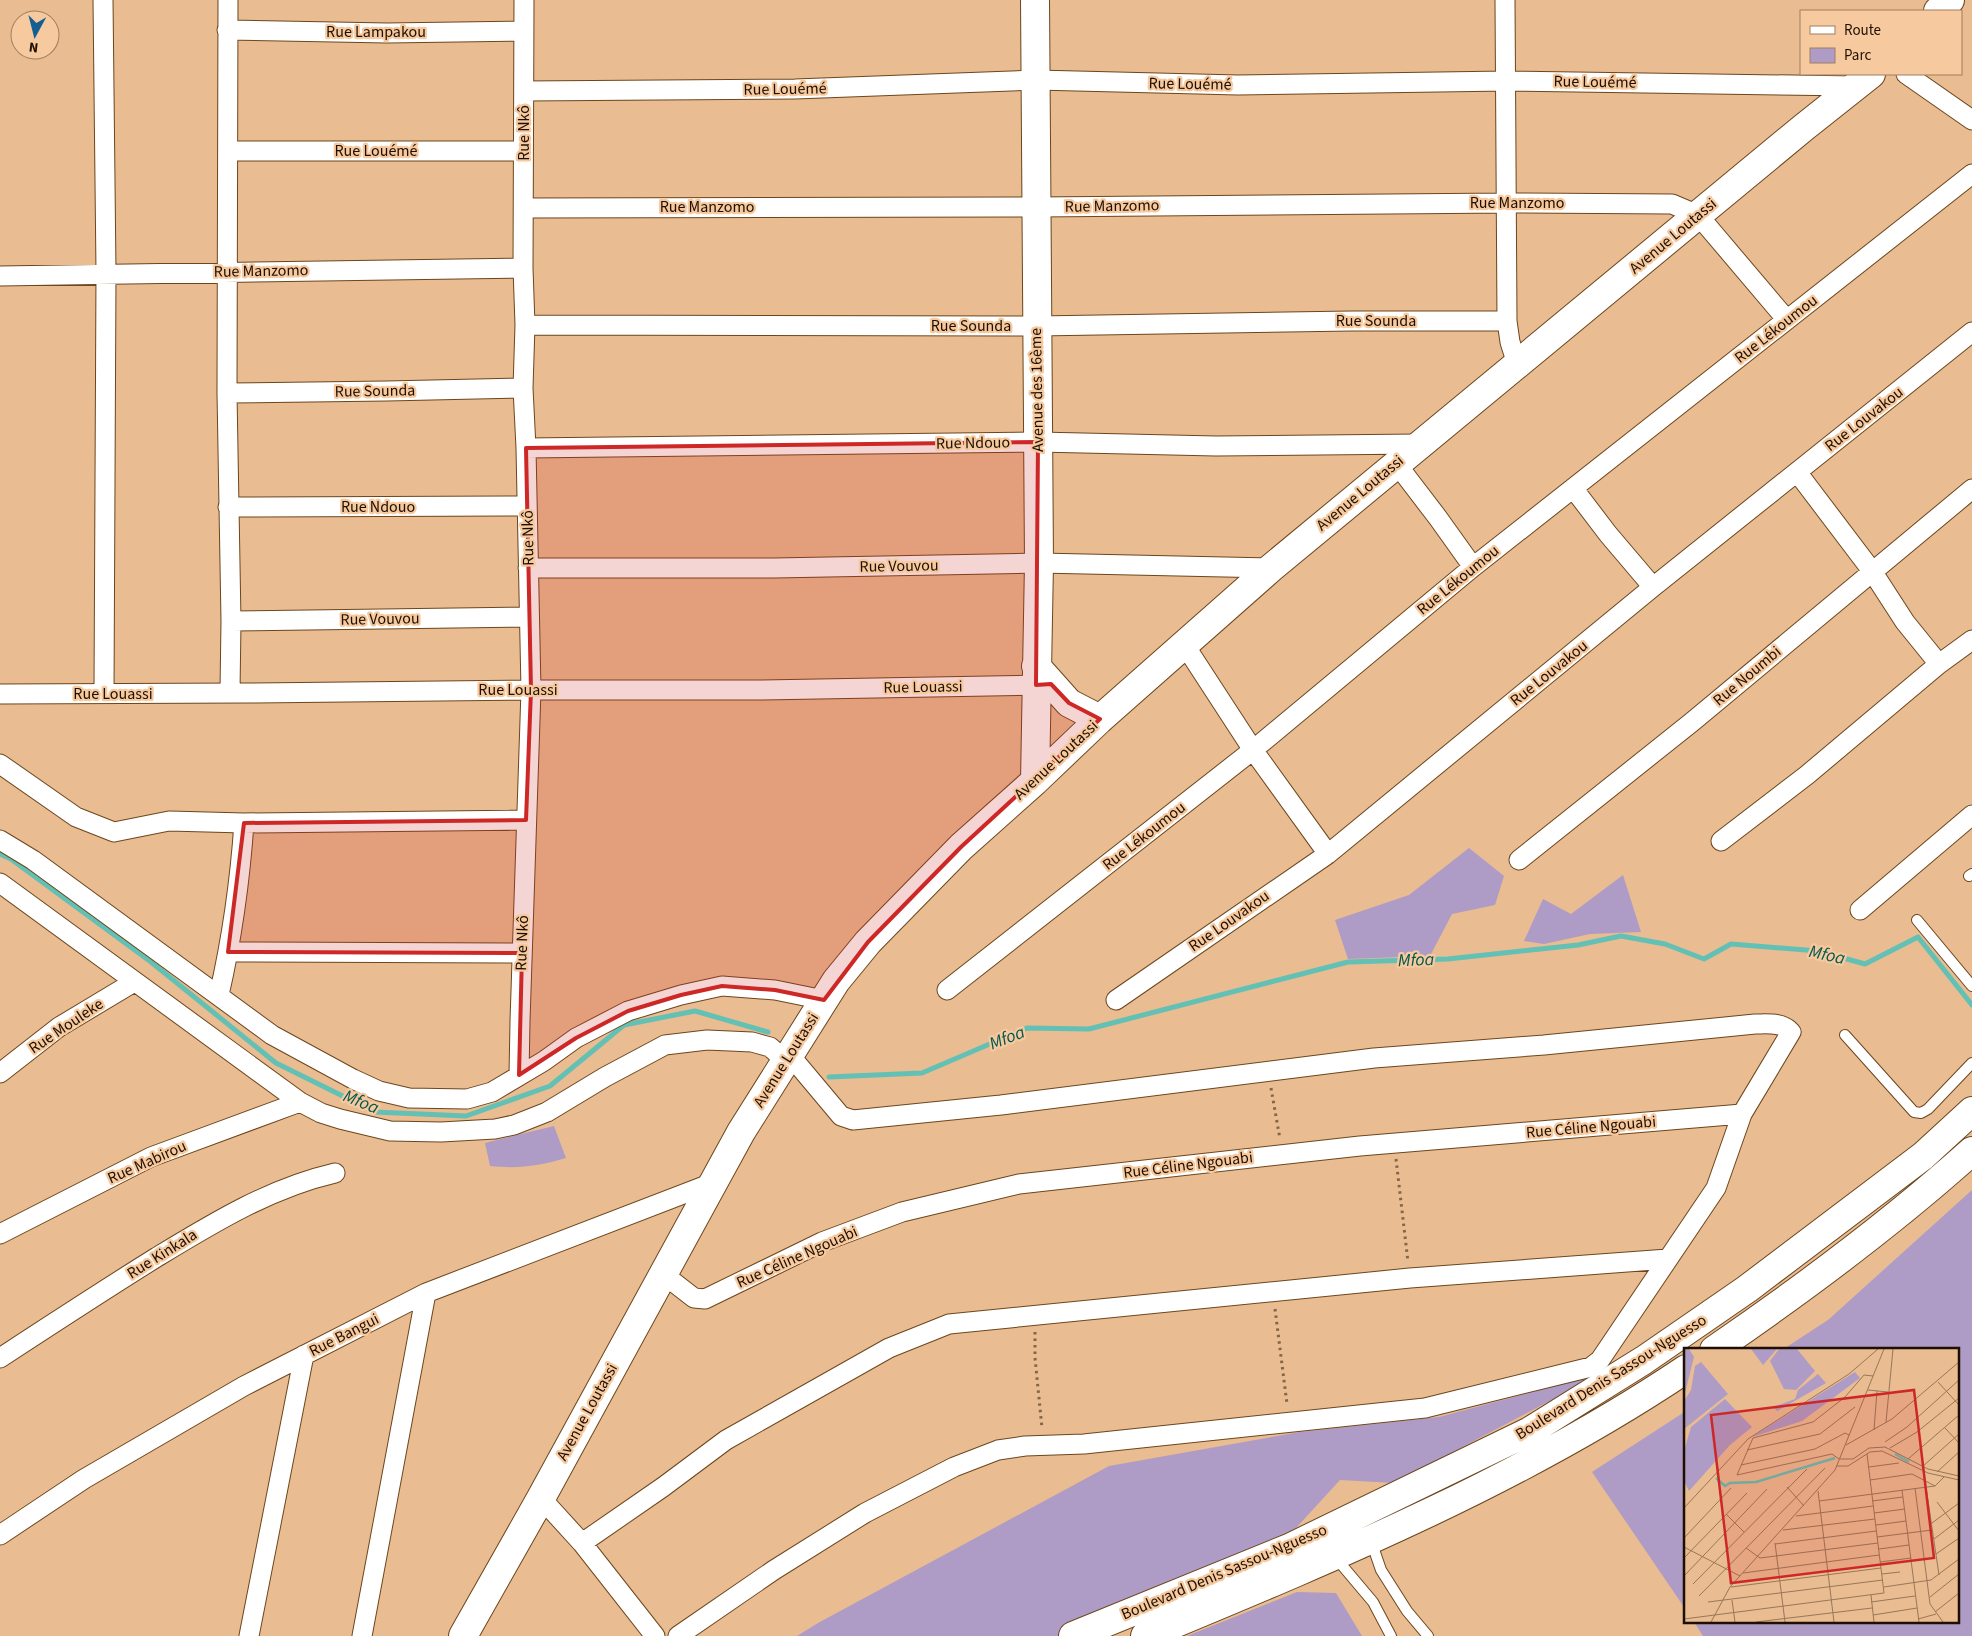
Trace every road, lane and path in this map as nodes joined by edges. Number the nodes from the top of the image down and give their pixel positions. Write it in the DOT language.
graph roads {
  1 [pos="103,0"];
  2 [pos="228,0"];
  3 [pos="524,0"];
  4 [pos="1035,0"];
  5 [pos="1505,0"];
  6 [pos="1950,0"];
  7 [pos="1939,10"];
  8 [pos="227,30"];
  9 [pos="524,31"];
  10 [pos="1907,75"];
  11 [pos="1036,80"];
  12 [pos="1864,80"];
  13 [pos="1506,81"];
  14 [pos="524,91"];
  15 [pos="1972,120"];
  16 [pos="228,151"];
  17 [pos="523,151"];
  18 [pos="1972,174"];
  19 [pos="1507,203"];
  20 [pos="1036,207"];
  21 [pos="524,208"];
  22 [pos="1698,215"];
  23 [pos="523,268"];
  24 [pos="227,272"];
  25 [pos="106,273"];
  26 [pos="0,276"];
  27 [pos="1787,320"];
  28 [pos="1507,321"];
  29 [pos="525,325"];
  30 [pos="1037,326"];
  31 [pos="1972,332"];
  32 [pos="1517,364"];
  33 [pos="523,388"];
  34 [pos="227,393"];
  35 [pos="1038,442"];
  36 [pos="1419,444"];
  37 [pos="526,448"];
  38 [pos="1396,463"];
  39 [pos="1797,472"];
  40 [pos="1573,488"];
  41 [pos="1972,490"];
  42 [pos="527,506"];
  43 [pos="228,507"];
  44 [pos="1039,563"];
  45 [pos="1473,567"];
  46 [pos="528,568"];
  47 [pos="1271,568"];
  48 [pos="1872,571"];
  49 [pos="1653,587"];
  50 [pos="529,617"];
  51 [pos="230,621"];
  52 [pos="1184,644"];
  53 [pos="1969,649"];
  54 [pos="1939,664"];
  55 [pos="1041,678"];
  56 [pos="530,690"];
  57 [pos="230,692"];
  58 [pos="0,694"];
  59 [pos="104,694"];
  60 [pos="1100,719"];
  61 [pos="1253,750"];
  62 [pos="0,764"];
  63 [pos="1035,781"];
  64 [pos="1972,816"];
  65 [pos="526,820"];
  66 [pos="244,823"];
  67 [pos="0,840"];
  68 [pos="1721,841"];
  69 [pos="1328,854"];
  70 [pos="1519,860"];
  71 [pos="4,892"];
  72 [pos="1860,910"];
  73 [pos="1917,920"];
  74 [pos="228,952"];
  75 [pos="522,953"];
  76 [pos="134,982"];
  77 [pos="1972,986"];
  78 [pos="947,990"];
  79 [pos="219,995"];
  80 [pos="824,1000"];
  81 [pos="1116,1000"];
  82 [pos="1845,1036"];
  83 [pos="787,1057"];
  84 [pos="1972,1063"];
  85 [pos="0,1072"];
  86 [pos="1268,1072"];
  87 [pos="519,1075"];
  88 [pos="300,1102"];
  89 [pos="1972,1111"];
  90 [pos="1742,1114"];
  91 [pos="1394,1144"];
  92 [pos="1972,1151"];
  93 [pos="1282,1154"];
  94 [pos="335,1173"];
  95 [pos="712,1183"];
  96 [pos="0,1234"];
  97 [pos="1668,1259"];
  98 [pos="664,1274"];
  99 [pos="1410,1278"];
  100 [pos="1273,1291"];
  101 [pos="426,1293"];
  102 [pos="1035,1314"];
  103 [pos="1717,1348"];
  104 [pos="304,1355"];
  105 [pos="0,1358"];
  106 [pos="1684,1370"];
  107 [pos="1289,1422"];
  108 [pos="1044,1446"];
  109 [pos="541,1498"];
  110 [pos="1342,1522"];
  111 [pos="0,1535"];
  112 [pos="582,1543"];
  113 [pos="1353,1549"];
  114 [pos="248,1636"];
  115 [pos="362,1636"];
  116 [pos="463,1636"];
  117 [pos="656,1636"];
  118 [pos="678,1636"];
  119 [pos="1073,1636"];
  120 [pos="1144,1636"];
  121 [pos="1391,1636"];
  122 [pos="1428,1636"];
  1 -- 25 [label="street"];
  2 -- 8 [label="street"];
  3 -- 9 [label="street, Rue Nkô"];
  4 -- 11 [label="main road, Avenue des 16ème"];
  5 -- 13 [label="street"];
  6 -- 7 [label="main road"];
  8 -- 9 [label="street, Rue Lampakou"];
  8 -- 16 [label="street"];
  9 -- 14 [label="street, Rue Nkô"];
  10 -- 15 [label="street"];
  11 -- 13 [label="street, Rue Louémé"];
  11 -- 14 [label="street, Rue Louémé"];
  11 -- 20 [label="main road, Avenue des 16ème"];
  12 -- 13 [label="street, Rue Louémé"];
  12 -- 22 [label="main road, Avenue Loutassi"];
  13 -- 19 [label="street"];
  14 -- 17 [label="street, Rue Nkô"];
  16 -- 17 [label="street, Rue Louémé"];
  16 -- 24 [label="street"];
  17 -- 21 [label="street, Rue Nkô"];
  18 -- 27 [label="street, Rue Lékoumou"];
  19 -- 20 [label="street, Rue Manzomo"];
  19 -- 22 [label="street, Rue Manzomo"];
  19 -- 28 [label="street"];
  20 -- 21 [label="street, Rue Manzomo"];
  20 -- 30 [label="main road, Avenue des 16ème"];
  21 -- 23 [label="street, Rue Nkô"];
  22 -- 27 [label="street"];
  22 -- 32 [label="main road, Avenue Loutassi"];
  23 -- 24 [label="street, Rue Manzomo"];
  23 -- 29 [label="street, Rue Nkô"];
  24 -- 25 [label="street, Rue Manzomo"];
  24 -- 34 [label="street"];
  25 -- 26 [label="street, Rue Manzomo"];
  25 -- 59 [label="street"];
  27 -- 40 [label="street, Rue Lékoumou"];
  28 -- 30 [label="street, Rue Sounda"];
  28 -- 32 [label="street"];
  29 -- 30 [label="street, Rue Sounda"];
  29 -- 33 [label="street, Rue Nkô"];
  30 -- 35 [label="main road, Avenue des 16ème"];
  31 -- 39 [label="street, Rue Louvakou"];
  32 -- 36 [label="main road, Avenue Loutassi"];
  33 -- 34 [label="street, Rue Sounda"];
  33 -- 37 [label="street, Rue Nkô"];
  34 -- 43 [label="street"];
  35 -- 36 [label="street, Rue Ndouo"];
  35 -- 37 [label="street, Rue Ndouo"];
  35 -- 44 [label="main road, Avenue des 16ème"];
  36 -- 38 [label="main road, Avenue Loutassi"];
  37 -- 42 [label="street, Rue Nkô"];
  38 -- 45 [label="street"];
  38 -- 47 [label="main road, Avenue Loutassi"];
  39 -- 48 [label="street"];
  39 -- 49 [label="street, Rue Louvakou"];
  40 -- 45 [label="street, Rue Lékoumou"];
  40 -- 49 [label="street"];
  41 -- 48 [label="street, Rue Noumbi"];
  42 -- 43 [label="street, Rue Ndouo"];
  42 -- 46 [label="street, Rue Nkô"];
  43 -- 51 [label="street"];
  44 -- 46 [label="street, Rue Vouvou"];
  44 -- 47 [label="street, Rue Vouvou"];
  44 -- 55 [label="main road, Avenue des 16ème"];
  45 -- 61 [label="street, Rue Lékoumou"];
  46 -- 50 [label="street, Rue Nkô"];
  47 -- 52 [label="main road, Avenue Loutassi"];
  48 -- 54 [label="street"];
  48 -- 70 [label="street, Rue Noumbi"];
  49 -- 69 [label="street, Rue Louvakou"];
  50 -- 51 [label="street, Rue Vouvou"];
  50 -- 56 [label="street, Rue Nkô"];
  51 -- 57 [label="street"];
  52 -- 60 [label="main road, Avenue Loutassi"];
  52 -- 61 [label="street"];
  53 -- 54 [label="street"];
  54 -- 68 [label="street"];
  55 -- 56 [label="street, Rue Louassi"];
  55 -- 60 [label="main road"];
  55 -- 63 [label="main road, Avenue des 16ème"];
  56 -- 57 [label="street, Rue Louassi"];
  56 -- 65 [label="street, Rue Nkô"];
  57 -- 59 [label="street, Rue Louassi"];
  58 -- 59 [label="street, Rue Louassi"];
  60 -- 63 [label="main road, Avenue Loutassi"];
  61 -- 69 [label="street"];
  61 -- 78 [label="street, Rue Lékoumou"];
  62 -- 66 [label="street"];
  63 -- 80 [label="main road, Avenue Loutassi"];
  64 -- 72 [label="street"];
  65 -- 66 [label="street"];
  65 -- 75 [label="street, Rue Nkô"];
  66 -- 74 [label="street"];
  67 -- 79 [label="street"];
  69 -- 81 [label="street, Rue Louvakou"];
  71 -- 76 [label="street"];
  73 -- 77 [label="lane"];
  74 -- 75 [label="street"];
  74 -- 79 [label="street"];
  75 -- 87 [label="street, Rue Nkô"];
  76 -- 85 [label="street, Rue Mouleke"];
  76 -- 88 [label="street"];
  79 -- 87 [label="street"];
  80 -- 83 [label="main road, Avenue Loutassi"];
  80 -- 87 [label="street"];
  82 -- 84 [label="lane"];
  83 -- 86 [label="street"];
  83 -- 88 [label="street"];
  83 -- 95 [label="main road, Avenue Loutassi"];
  86 -- 90 [label="street"];
  86 -- 93 [label="path"];
  88 -- 96 [label="street, Rue Mabirou"];
  89 -- 110 [label="main road, Boulevard Denis Sassou-Nguesso"];
  90 -- 91 [label="street, Rue Céline Ngouabi"];
  90 -- 97 [label="street"];
  91 -- 93 [label="street, Rue Céline Ngouabi"];
  91 -- 99 [label="path"];
  92 -- 103 [label="main road, Boulevard Denis Sassou-Nguesso"];
  93 -- 98 [label="street, Rue Céline Ngouabi"];
  94 -- 105 [label="street, Rue Kinkala"];
  95 -- 98 [label="main road, Avenue Loutassi"];
  95 -- 101 [label="street, Rue Bangui"];
  97 -- 99 [label="street"];
  97 -- 107 [label="street"];
  98 -- 109 [label="main road, Avenue Loutassi"];
  99 -- 100 [label="street"];
  100 -- 102 [label="street"];
  100 -- 107 [label="path"];
  101 -- 104 [label="street, Rue Bangui"];
  101 -- 115 [label="street"];
  102 -- 108 [label="path"];
  102 -- 112 [label="street"];
  104 -- 111 [label="street, Rue Bangui"];
  104 -- 114 [label="street"];
  106 -- 113 [label="main road, Boulevard Denis Sassou-Nguesso"];
  107 -- 108 [label="street"];
  108 -- 118 [label="street"];
  109 -- 112 [label="street"];
  109 -- 116 [label="main road, Avenue Loutassi"];
  110 -- 113 [label="main road"];
  110 -- 119 [label="main road, Boulevard Denis Sassou-Nguesso"];
  112 -- 117 [label="street"];
  113 -- 120 [label="main road, Boulevard Denis Sassou-Nguesso"];
  113 -- 121 [label="lane"];
  113 -- 122 [label="lane"];
}
